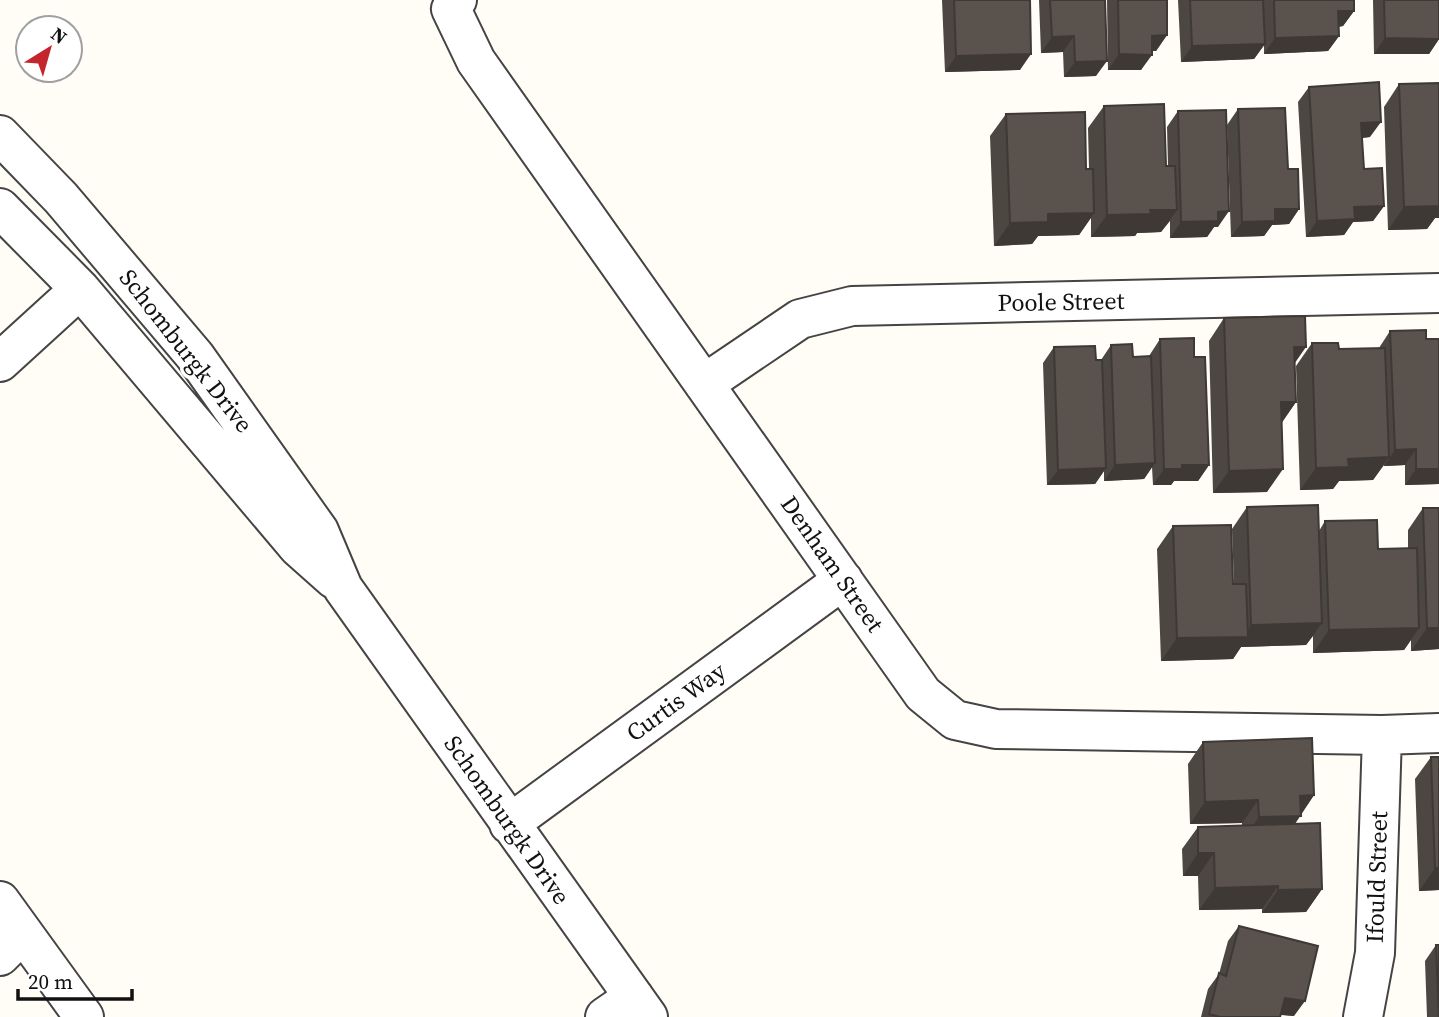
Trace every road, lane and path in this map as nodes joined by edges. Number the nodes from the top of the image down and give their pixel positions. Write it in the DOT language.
graph roads {
  1 [pos="457,0"];
  2 [pos="0,135"];
  3 [pos="0,208"];
  4 [pos="80,289"];
  5 [pos="1439,293"];
  6 [pos="0,362"];
  7 [pos="705,384"];
  8 [pos="843,580"];
  9 [pos="343,588"];
  10 [pos="1439,733"];
  11 [pos="1382,736"];
  12 [pos="509,824"];
  13 [pos="0,901"];
  14 [pos="12,945"];
  15 [pos="629,1010"];
  16 [pos="84,1017"];
  17 [pos="1363,1017"];
  1 -- 7 [label="street, Denham Street"];
  2 -- 9 [label="street, Schomburgk Drive"];
  3 -- 4 [label="street, Schomburgk Drive"];
  4 -- 6 [label="street"];
  4 -- 9 [label="street, Schomburgk Drive"];
  5 -- 7 [label="street, Poole Street"];
  7 -- 8 [label="street, Denham Street"];
  8 -- 11 [label="street, Denham Street"];
  8 -- 12 [label="street, Curtis Way"];
  9 -- 12 [label="street, Schomburgk Drive"];
  10 -- 11 [label="street, Denham Street"];
  11 -- 17 [label="street, Ifould Street"];
  12 -- 15 [label="street, Schomburgk Drive"];
  13 -- 14 [label="street"];
  14 -- 16 [label="street"];
}
